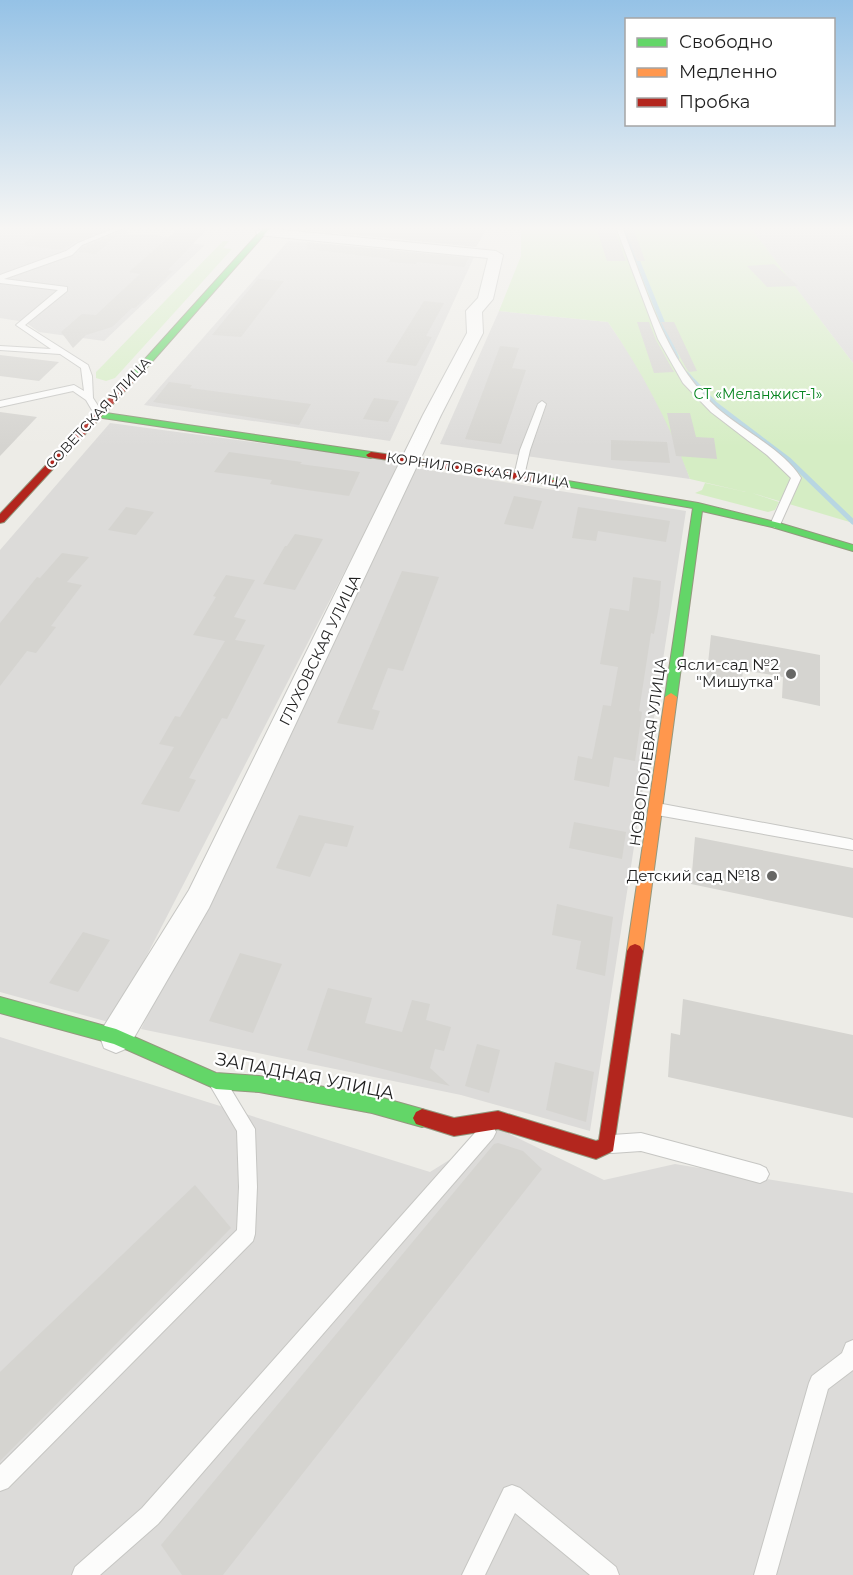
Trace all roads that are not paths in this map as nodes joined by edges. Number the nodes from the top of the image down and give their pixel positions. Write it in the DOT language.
graph roads {
  1 [pos="50,300"];
  2 [pos="201,300"];
  3 [pos="484,300"];
  4 [pos="648,300"];
  5 [pos="0,348"];
  6 [pos="62,352"];
  7 [pos="89,398"];
  8 [pos="0,404"];
  9 [pos="542,404"];
  10 [pos="99,415"];
  11 [pos="412,460"];
  12 [pos="519,476"];
  13 [pos="698,506"];
  14 [pos="0,519"];
  15 [pos="775,525"];
  16 [pos="853,548"];
  17 [pos="657,809"];
  18 [pos="850,845"];
  19 [pos="0,1005"];
  20 [pos="116,1037"];
  21 [pos="216,1081"];
  22 [pos="498,1120"];
  23 [pos="607,1145"];
  24 [pos="760,1174"];
  25 [pos="853,1350"];
  26 [pos="0,1480"];
  27 [pos="83,1575"];
  28 [pos="473,1575"];
  29 [pos="608,1575"];
  30 [pos="765,1575"];
  1 -- 6 [label="lane"];
  2 -- 10 [label="street, СОВЕТСКАЯ УЛИЦА"];
  3 -- 11 [label="street, ГЛУХОВСКАЯ УЛИЦА"];
  4 -- 15 [label="lane"];
  5 -- 6 [label="lane"];
  6 -- 7 [label="lane"];
  7 -- 8 [label="lane"];
  7 -- 10 [label="lane"];
  9 -- 12 [label="lane"];
  10 -- 11 [label="street, КОРНИЛОВСКАЯ УЛИЦА"];
  10 -- 14 [label="street, СОВЕТСКАЯ УЛИЦА"];
  11 -- 12 [label="street, КОРНИЛОВСКАЯ УЛИЦА"];
  11 -- 20 [label="street, ГЛУХОВСКАЯ УЛИЦА"];
  12 -- 13 [label="street, КОРНИЛОВСКАЯ УЛИЦА"];
  13 -- 15 [label="street, КОРНИЛОВСКАЯ УЛИЦА"];
  13 -- 17 [label="street, НОВОПОЛЕВАЯ УЛИЦА"];
  15 -- 16 [label="street, КОРНИЛОВСКАЯ УЛИЦА"];
  17 -- 18 [label="lane"];
  17 -- 23 [label="street, НОВОПОЛЕВАЯ УЛИЦА"];
  19 -- 20 [label="street, ЗАПАДНАЯ УЛИЦА"];
  20 -- 21 [label="street, ЗАПАДНАЯ УЛИЦА"];
  21 -- 22 [label="street, ЗАПАДНАЯ УЛИЦА"];
  21 -- 26 [label="lane"];
  22 -- 23 [label="street, ЗАПАДНАЯ УЛИЦА"];
  22 -- 27 [label="lane"];
  23 -- 24 [label="lane"];
  25 -- 30 [label="lane"];
  28 -- 29 [label="lane"];
}
